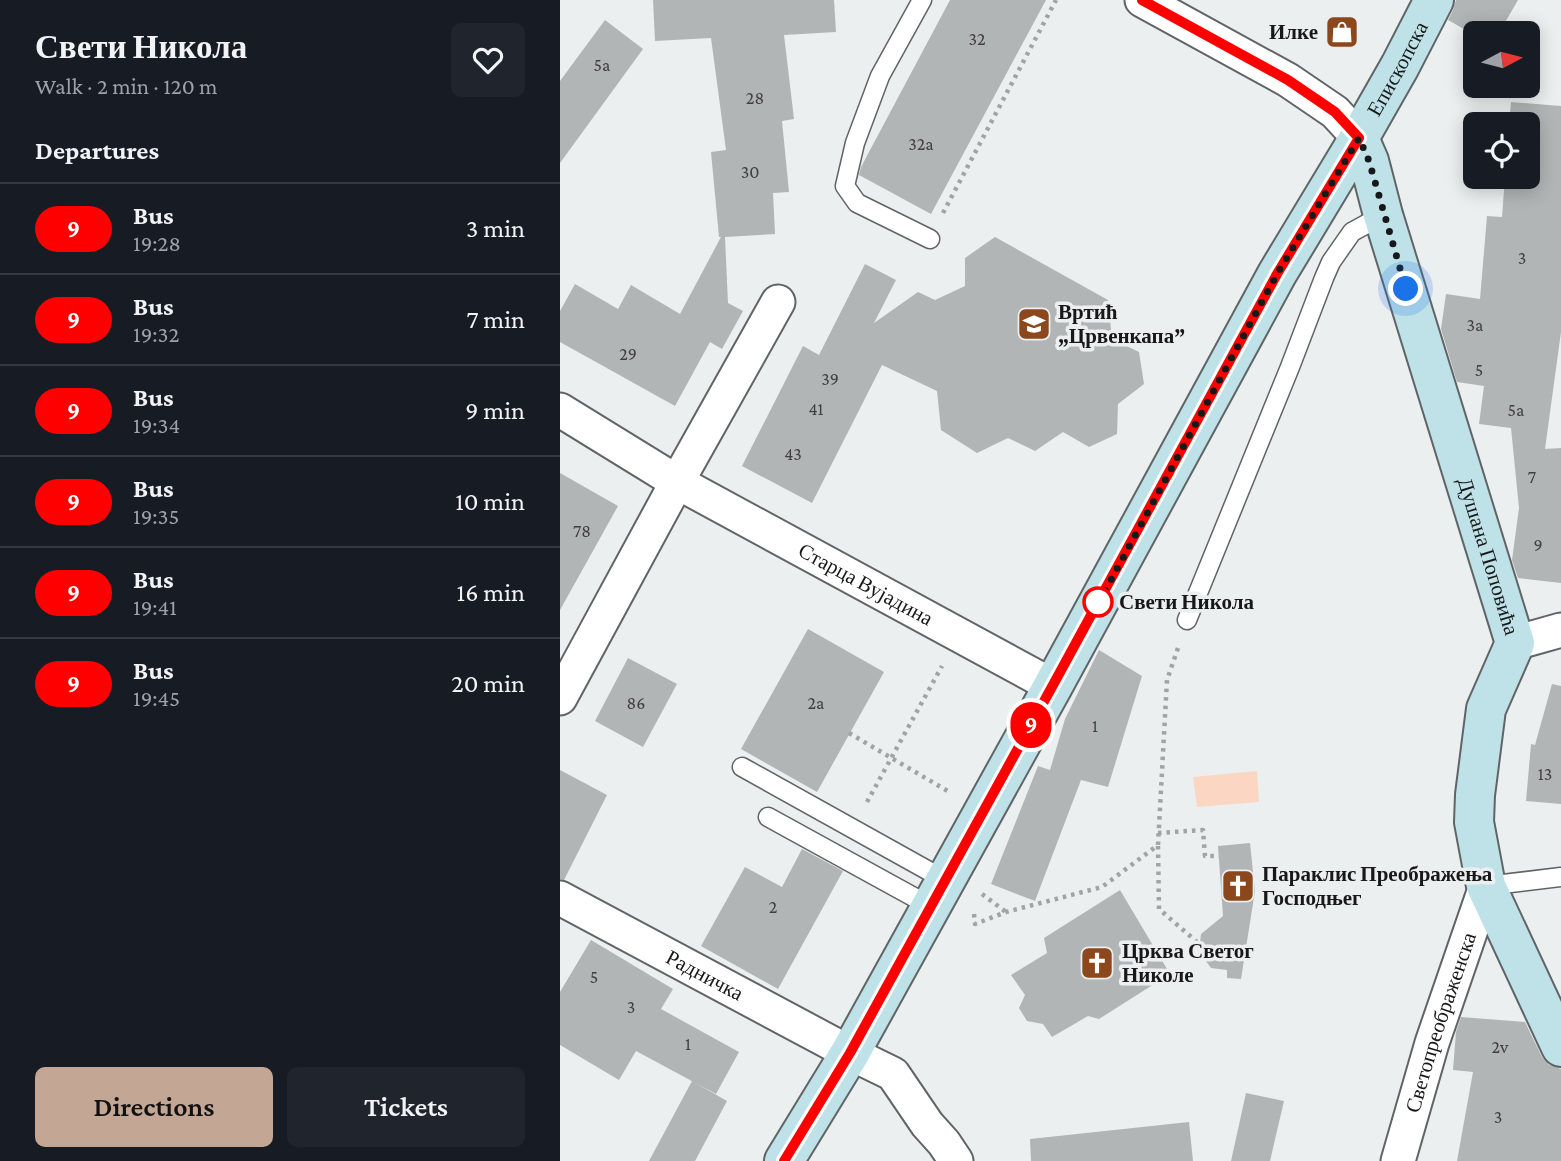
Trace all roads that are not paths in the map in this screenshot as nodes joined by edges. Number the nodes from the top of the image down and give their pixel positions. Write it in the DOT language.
graph roads {
  1 [pos="922,0"];
  2 [pos="1142,0"];
  3 [pos="1434,0"];
  4 [pos="1359,138"];
  5 [pos="1383,215"];
  6 [pos="930,239"];
  7 [pos="778,302"];
  8 [pos="560,410"];
  9 [pos="677,482"];
  10 [pos="1187,621"];
  11 [pos="1561,630"];
  12 [pos="1515,643"];
  13 [pos="1053,685"];
  14 [pos="560,698"];
  15 [pos="742,767"];
  16 [pos="768,817"];
  17 [pos="1561,877"];
  18 [pos="1486,886"];
  19 [pos="938,893"];
  20 [pos="560,898"];
  21 [pos="1561,1047"];
  22 [pos="850,1053"];
  23 [pos="784,1161"];
  24 [pos="956,1161"];
  25 [pos="1398,1161"];
  1 -- 6 [label="lane"];
  2 -- 4 [label="street"];
  3 -- 4 [label="street, Епископска"];
  4 -- 5 [label="street, Душана Поповића"];
  4 -- 13 [label="street, Епископска"];
  5 -- 10 [label="lane"];
  5 -- 12 [label="street, Душана Поповића"];
  7 -- 9 [label="street"];
  8 -- 9 [label="street, Старца Вујадина"];
  9 -- 13 [label="street, Старца Вујадина"];
  9 -- 14 [label="street"];
  11 -- 12 [label="street"];
  12 -- 18 [label="street, Душана Поповића"];
  13 -- 19 [label="street, Епископска"];
  15 -- 19 [label="lane"];
  16 -- 19 [label="lane"];
  17 -- 18 [label="lane"];
  18 -- 21 [label="street, Душана Поповића"];
  18 -- 25 [label="street, Светопреображенска"];
  19 -- 22 [label="street, Епископска"];
  20 -- 22 [label="street, Радничка"];
  22 -- 23 [label="street, Епископска"];
  22 -- 24 [label="street, Радничка"];
}
